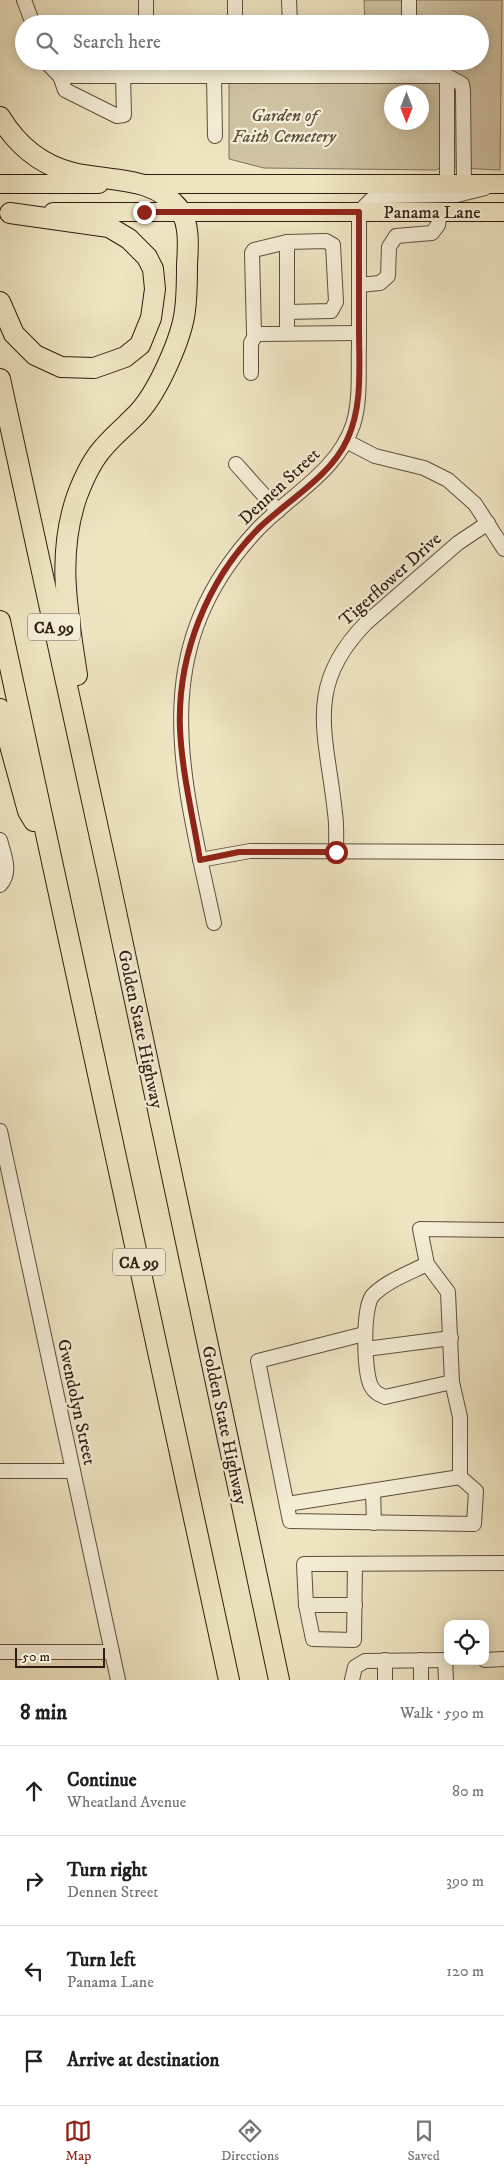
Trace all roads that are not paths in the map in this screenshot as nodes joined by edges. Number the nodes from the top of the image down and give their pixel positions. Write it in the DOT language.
graph roads {
  1 [pos="24,0"];
  2 [pos="146,0"];
  3 [pos="235,0"];
  4 [pos="289,0"];
  5 [pos="409,0"];
  6 [pos="30,15"];
  7 [pos="146,15"];
  8 [pos="234,15"];
  9 [pos="290,15"];
  10 [pos="409,15"];
  11 [pos="54,70"];
  12 [pos="146,70"];
  13 [pos="234,70"];
  14 [pos="290,70"];
  15 [pos="409,70"];
  16 [pos="60,76"];
  17 [pos="123,76"];
  18 [pos="146,76"];
  19 [pos="214,76"];
  20 [pos="234,76"];
  21 [pos="290,76"];
  22 [pos="409,76"];
  23 [pos="0,117"];
  24 [pos="215,136"];
  25 [pos="5,184"];
  26 [pos="144,184"];
  27 [pos="455,184"];
  28 [pos="504,184"];
  29 [pos="181,211"];
  30 [pos="359,212"];
  31 [pos="440,212"];
  32 [pos="504,212"];
  33 [pos="5,213"];
  34 [pos="287,242"];
  35 [pos="359,285"];
  36 [pos="0,302"];
  37 [pos="287,312"];
  38 [pos="287,333"];
  39 [pos="359,333"];
  40 [pos="256,334"];
  41 [pos="251,373"];
  42 [pos="0,379"];
  43 [pos="346,441"];
  44 [pos="236,464"];
  45 [pos="278,511"];
  46 [pos="488,524"];
  47 [pos="504,549"];
  48 [pos="0,621"];
  49 [pos="0,709"];
  50 [pos="0,840"];
  51 [pos="48,844"];
  52 [pos="336,852"];
  53 [pos="504,852"];
  54 [pos="200,860"];
  55 [pos="108,874"];
  56 [pos="0,885"];
  57 [pos="214,923"];
  58 [pos="0,1131"];
  59 [pos="504,1230"];
  60 [pos="426,1264"];
  61 [pos="364,1334"];
  62 [pos="451,1338"];
  63 [pos="366,1349"];
  64 [pos="452,1382"];
  65 [pos="0,1471"];
  66 [pos="73,1471"];
  67 [pos="460,1477"];
  68 [pos="372,1491"];
  69 [pos="287,1504"];
  70 [pos="374,1523"];
  71 [pos="504,1563"];
  72 [pos="355,1564"];
  73 [pos="306,1605"];
  74 [pos="355,1606"];
  75 [pos="0,1652"];
  76 [pos="112,1652"];
  77 [pos="504,1659"];
  78 [pos="385,1660"];
  79 [pos="421,1660"];
  80 [pos="444,1660"];
  81 [pos="489,1660"];
  82 [pos="446,1665"];
  83 [pos="118,1680"];
  84 [pos="229,1680"];
  85 [pos="279,1680"];
  86 [pos="352,1680"];
  87 [pos="385,1680"];
  88 [pos="421,1680"];
  89 [pos="446,1680"];
  1 -- 6 [label="street"];
  2 -- 7 [label="street"];
  3 -- 8 [label="street"];
  4 -- 9 [label="street"];
  5 -- 10 [label="street"];
  11 -- 16 [label="street"];
  12 -- 18 [label="street"];
  13 -- 20 [label="street"];
  14 -- 21 [label="street"];
  15 -- 22 [label="street"];
  16 -- 17 [label="street"];
  16 -- 17 [label="street"];
  17 -- 18 [label="street"];
  18 -- 19 [label="street"];
  19 -- 20 [label="street"];
  19 -- 24 [label="street"];
  20 -- 21 [label="street"];
  21 -- 22 [label="street"];
  22 -- 27 [label="street"];
  23 -- 26 [label="highway"];
  25 -- 26 [label="main road, Panama Lane"];
  26 -- 27 [label="main road, Panama Lane"];
  26 -- 29 [label="highway"];
  27 -- 28 [label="main road, Panama Lane"];
  28 -- 30 [label="street"];
  29 -- 30 [label="main road, Panama Lane"];
  29 -- 33 [label="main road, Panama Lane"];
  29 -- 55 [label="highway"];
  30 -- 31 [label="main road, Panama Lane"];
  30 -- 35 [label="street, Dennen Street"];
  31 -- 32 [label="main road, Panama Lane"];
  31 -- 35 [label="street"];
  33 -- 36 [label="highway"];
  34 -- 37 [label="street"];
  34 -- 37 [label="street"];
  34 -- 40 [label="street"];
  35 -- 39 [label="street, Dennen Street"];
  37 -- 38 [label="street"];
  38 -- 39 [label="street"];
  38 -- 40 [label="street"];
  39 -- 43 [label="street, Dennen Street"];
  40 -- 41 [label="street"];
  42 -- 55 [label="highway, Golden State Highway / CA 99"];
  43 -- 45 [label="street, Dennen Street"];
  43 -- 46 [label="street"];
  44 -- 45 [label="street"];
  45 -- 54 [label="street, Dennen Street"];
  46 -- 47 [label="street"];
  46 -- 52 [label="street, Tigerflower Drive"];
  48 -- 51 [label="highway, CA 99"];
  49 -- 51 [label="highway"];
  50 -- 56 [label="street"];
  51 -- 84 [label="highway, CA 99"];
  52 -- 53 [label="street"];
  52 -- 54 [label="street"];
  54 -- 57 [label="street, Dennen Street"];
  55 -- 85 [label="highway, Golden State Highway / CA 99"];
  58 -- 66 [label="street, Gwendolyn Street"];
  59 -- 60 [label="street"];
  60 -- 61 [label="street"];
  60 -- 62 [label="street"];
  61 -- 63 [label="street"];
  61 -- 69 [label="street"];
  62 -- 63 [label="street"];
  62 -- 64 [label="street"];
  63 -- 64 [label="street"];
  64 -- 67 [label="street"];
  65 -- 66 [label="street"];
  66 -- 76 [label="street, Gwendolyn Street"];
  67 -- 68 [label="street"];
  67 -- 70 [label="street"];
  68 -- 69 [label="street"];
  68 -- 70 [label="street"];
  69 -- 70 [label="street"];
  71 -- 72 [label="street"];
  72 -- 73 [label="street"];
  72 -- 74 [label="street"];
  73 -- 74 [label="street"];
  73 -- 74 [label="street"];
  75 -- 76 [label="street"];
  76 -- 83 [label="street, Gwendolyn Street"];
  77 -- 81 [label="street"];
  78 -- 79 [label="street"];
  78 -- 86 [label="street"];
  78 -- 87 [label="street"];
  79 -- 80 [label="street"];
  79 -- 88 [label="street"];
  82 -- 89 [label="street"];
}
